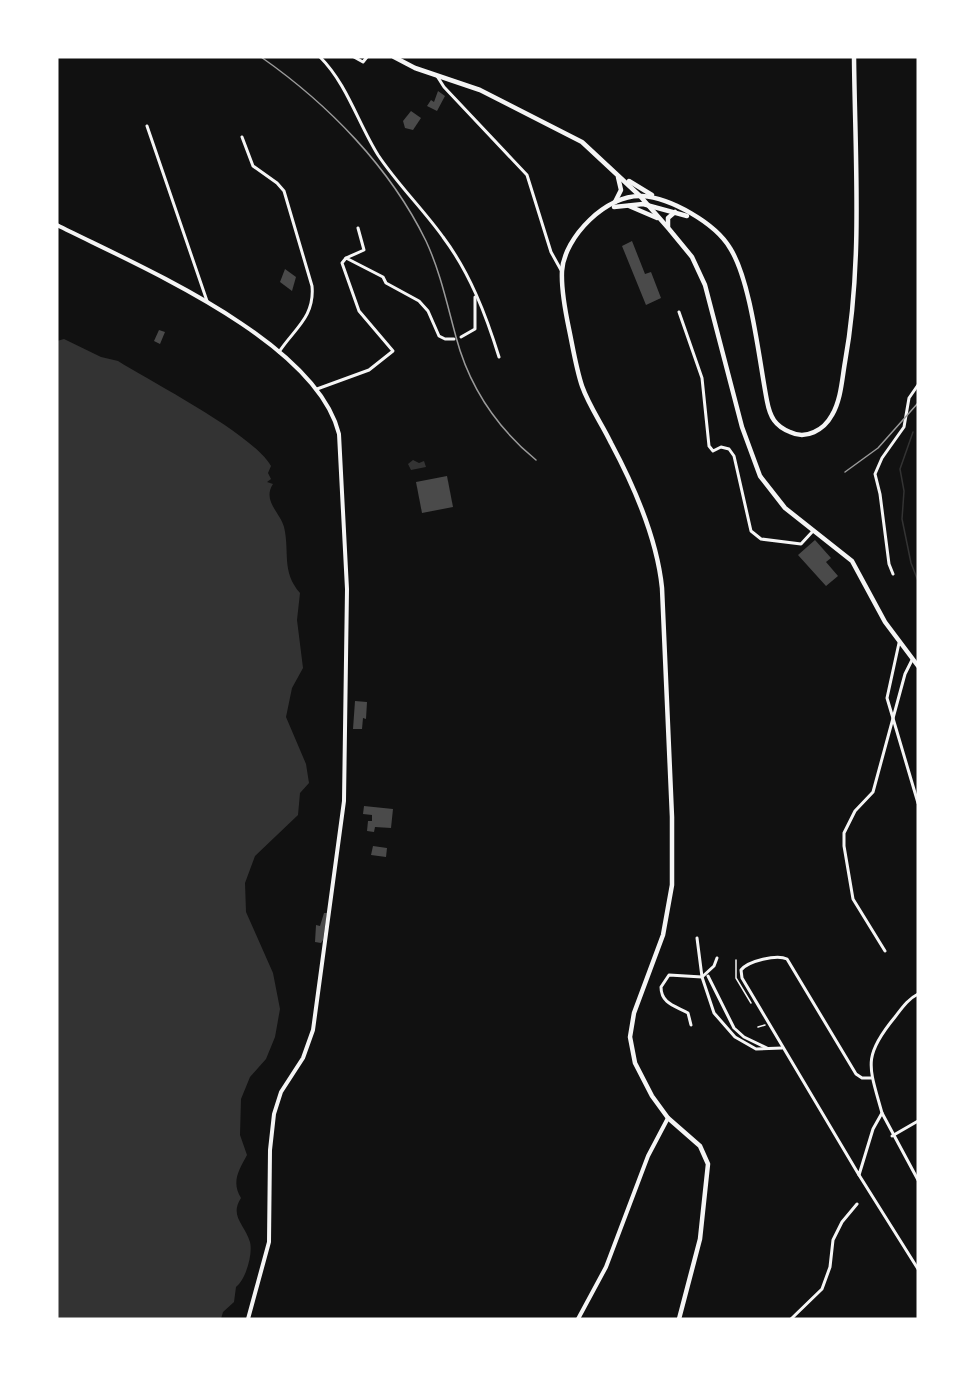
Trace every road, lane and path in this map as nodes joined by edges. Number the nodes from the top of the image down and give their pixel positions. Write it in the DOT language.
graph roads {
  1 [pos="320,57"];
  2 [pos="354,57"];
  3 [pos="367,57"];
  4 [pos="394,57"];
  5 [pos="854,57"];
  6 [pos="436,75"];
  7 [pos="147,126"];
  8 [pos="243,137"];
  9 [pos="617,174"];
  10 [pos="640,196"];
  11 [pos="660,199"];
  12 [pos="648,204"];
  13 [pos="624,205"];
  14 [pos="611,206"];
  15 [pos="675,212"];
  16 [pos="660,219"];
  17 [pos="697,219"];
  18 [pos="57,225"];
  19 [pos="358,228"];
  20 [pos="669,229"];
  21 [pos="346,258"];
  22 [pos="562,272"];
  23 [pos="475,293"];
  24 [pos="207,301"];
  25 [pos="679,312"];
  26 [pos="461,337"];
  27 [pos="454,339"];
  28 [pos="278,353"];
  29 [pos="499,357"];
  30 [pos="918,385"];
  31 [pos="318,389"];
  32 [pos="814,530"];
  33 [pos="893,574"];
  34 [pos="899,643"];
  35 [pos="912,660"];
  36 [pos="918,666"];
  37 [pos="894,720"];
  38 [pos="918,803"];
  39 [pos="697,938"];
  40 [pos="885,951"];
  41 [pos="717,958"];
  42 [pos="702,976"];
  43 [pos="708,976"];
  44 [pos="918,994"];
  45 [pos="691,1025"];
  46 [pos="782,1048"];
  47 [pos="768,1049"];
  48 [pos="872,1078"];
  49 [pos="882,1113"];
  50 [pos="668,1118"];
  51 [pos="918,1121"];
  52 [pos="892,1136"];
  53 [pos="859,1175"];
  54 [pos="918,1180"];
  55 [pos="857,1204"];
  56 [pos="918,1269"];
  57 [pos="248,1319"];
  58 [pos="578,1319"];
  59 [pos="679,1319"];
  60 [pos="791,1319"];
  1 -- 23 [label="street"];
  2 -- 3 [label="street"];
  4 -- 6 [label="main road"];
  5 -- 17 [label="main road"];
  6 -- 9 [label="main road"];
  6 -- 22 [label="street"];
  7 -- 24 [label="street"];
  8 -- 28 [label="street"];
  9 -- 10 [label="main road"];
  9 -- 11 [label="main road"];
  9 -- 14 [label="main road"];
  10 -- 11 [label="main road"];
  10 -- 12 [label="main road"];
  10 -- 14 [label="main road"];
  11 -- 17 [label="main road"];
  12 -- 13 [label="main road"];
  12 -- 15 [label="main road"];
  12 -- 16 [label="main road"];
  13 -- 14 [label="main road"];
  13 -- 16 [label="main road"];
  14 -- 22 [label="main road"];
  15 -- 17 [label="main road"];
  15 -- 20 [label="main road"];
  16 -- 20 [label="main road"];
  18 -- 24 [label="street"];
  19 -- 21 [label="street"];
  20 -- 32 [label="main road"];
  21 -- 27 [label="street"];
  21 -- 31 [label="street"];
  22 -- 50 [label="main road"];
  23 -- 26 [label="street"];
  23 -- 29 [label="street"];
  24 -- 28 [label="street"];
  25 -- 32 [label="street"];
  28 -- 31 [label="street"];
  30 -- 33 [label="street"];
  31 -- 57 [label="street"];
  32 -- 34 [label="main road"];
  34 -- 35 [label="main road"];
  34 -- 37 [label="street"];
  35 -- 36 [label="main road"];
  35 -- 37 [label="street"];
  37 -- 38 [label="street"];
  37 -- 40 [label="street"];
  39 -- 42 [label="street"];
  41 -- 42 [label="street"];
  42 -- 45 [label="street"];
  42 -- 47 [label="street"];
  43 -- 47 [label="street"];
  44 -- 48 [label="street"];
  46 -- 47 [label="street"];
  46 -- 48 [label="street"];
  46 -- 53 [label="street"];
  48 -- 49 [label="street"];
  49 -- 52 [label="street"];
  49 -- 53 [label="street"];
  50 -- 58 [label="street"];
  50 -- 59 [label="main road"];
  51 -- 52 [label="street"];
  52 -- 54 [label="street"];
  53 -- 56 [label="street"];
  55 -- 60 [label="street"];
}
